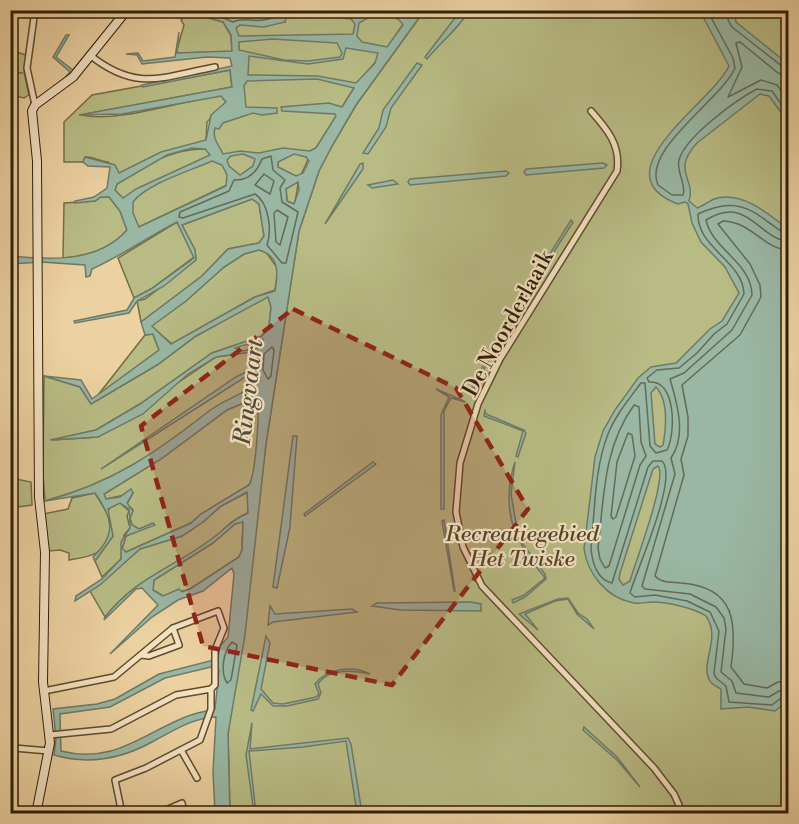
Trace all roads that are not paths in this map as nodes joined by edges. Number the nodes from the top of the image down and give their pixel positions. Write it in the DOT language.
graph roads {
  1 [pos="35,10"];
  2 [pos="127,10"];
  3 [pos="91,56"];
  4 [pos="215,67"];
  5 [pos="35,105"];
  6 [pos="591,111"];
  7 [pos="173,628"];
  8 [pos="141,655"];
  9 [pos="211,689"];
  10 [pos="44,691"];
  11 [pos="55,735"];
  12 [pos="181,750"];
  13 [pos="49,751"];
  14 [pos="10,762"];
  15 [pos="197,778"];
  16 [pos="36,813"];
  17 [pos="122,813"];
  18 [pos="157,813"];
  19 [pos="184,813"];
  20 [pos="683,813"];
  1 -- 5 [label="street"];
  2 -- 3 [label="street"];
  3 -- 4 [label="street"];
  3 -- 5 [label="street"];
  5 -- 10 [label="street"];
  6 -- 20 [label="street, De Noorderlaaik"];
  7 -- 8 [label="street"];
  7 -- 8 [label="street"];
  7 -- 9 [label="street"];
  8 -- 10 [label="street"];
  9 -- 11 [label="street"];
  9 -- 12 [label="street"];
  10 -- 11 [label="street"];
  11 -- 13 [label="street"];
  12 -- 15 [label="street"];
  12 -- 17 [label="street"];
  13 -- 14 [label="street"];
  13 -- 16 [label="street"];
  18 -- 19 [label="street"];
}
